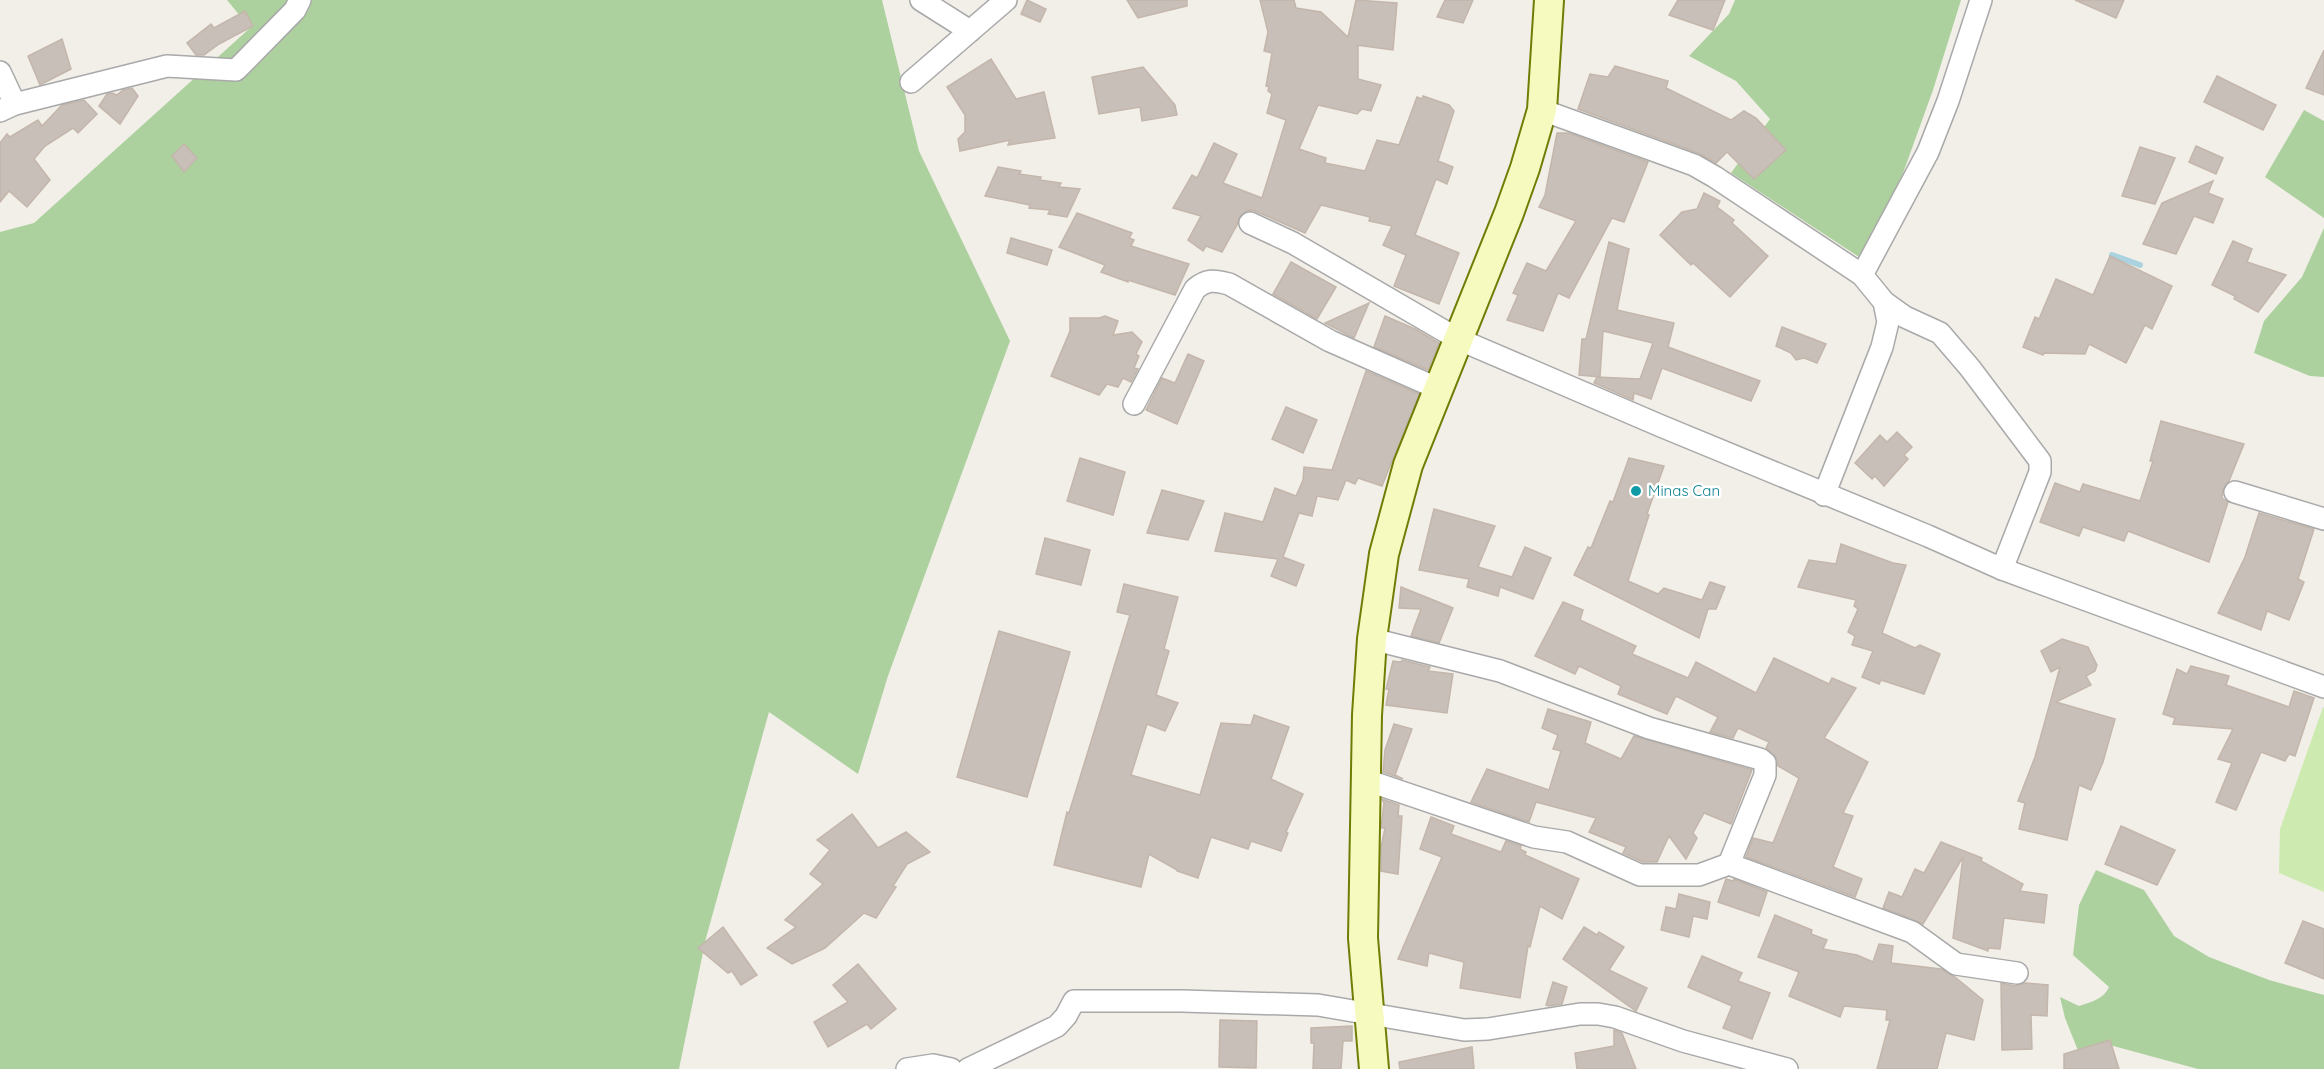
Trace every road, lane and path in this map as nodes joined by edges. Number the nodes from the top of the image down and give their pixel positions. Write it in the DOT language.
graph roads {
  1 [pos="300,0"];
  2 [pos="921,0"];
  3 [pos="1006,0"];
  4 [pos="1549,0"];
  5 [pos="1981,0"];
  6 [pos="970,31"];
  7 [pos="0,72"];
  8 [pos="911,82"];
  9 [pos="8,107"];
  10 [pos="1542,110"];
  11 [pos="1250,223"];
  12 [pos="1862,275"];
  13 [pos="1884,302"];
  14 [pos="1458,339"];
  15 [pos="1439,389"];
  16 [pos="1134,404"];
  17 [pos="2235,492"];
  18 [pos="1824,495"];
  19 [pos="2324,519"];
  20 [pos="2002,569"];
  21 [pos="1372,639"];
  22 [pos="2324,687"];
  23 [pos="1366,780"];
  24 [pos="1729,864"];
  25 [pos="2017,973"];
  26 [pos="1369,1014"];
  27 [pos="907,1069"];
  28 [pos="951,1069"];
  29 [pos="968,1069"];
  30 [pos="1374,1069"];
  31 [pos="1787,1069"];
  1 -- 9 [label="street"];
  2 -- 6 [label="street"];
  3 -- 6 [label="street"];
  4 -- 10 [label="main road"];
  5 -- 12 [label="street"];
  6 -- 8 [label="street"];
  7 -- 9 [label="street"];
  10 -- 12 [label="street"];
  10 -- 14 [label="main road"];
  11 -- 14 [label="street"];
  12 -- 13 [label="street"];
  13 -- 18 [label="street"];
  13 -- 20 [label="street"];
  14 -- 15 [label="main road"];
  14 -- 18 [label="street"];
  15 -- 16 [label="street"];
  15 -- 21 [label="main road"];
  17 -- 19 [label="street"];
  18 -- 20 [label="street"];
  20 -- 22 [label="street"];
  21 -- 23 [label="main road"];
  21 -- 24 [label="street"];
  23 -- 24 [label="street"];
  23 -- 26 [label="main road"];
  24 -- 25 [label="street"];
  26 -- 29 [label="street"];
  26 -- 30 [label="main road"];
  26 -- 31 [label="street"];
  27 -- 28 [label="street"];
}
